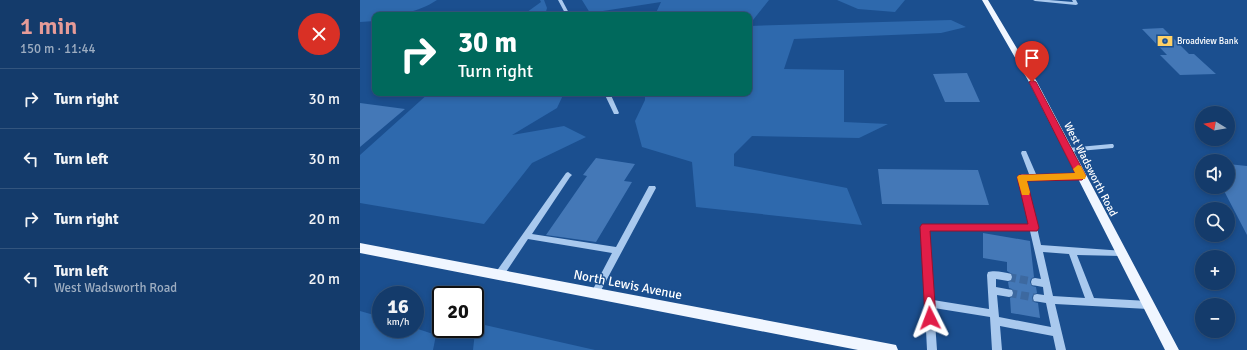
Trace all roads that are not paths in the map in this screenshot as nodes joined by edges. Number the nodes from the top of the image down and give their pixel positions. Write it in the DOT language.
graph roads {
  1 [pos="560,0"];
  2 [pos="985,0"];
  3 [pos="1035,0"];
  4 [pos="1075,2"];
  5 [pos="566,12"];
  6 [pos="608,96"];
  7 [pos="616,113"];
  8 [pos="1111,146"];
  9 [pos="1068,150"];
  10 [pos="1024,153"];
  11 [pos="568,175"];
  12 [pos="1082,176"];
  13 [pos="1034,177"];
  14 [pos="652,188"];
  15 [pos="1034,228"];
  16 [pos="526,236"];
  17 [pos="360,248"];
  18 [pos="1038,248"];
  19 [pos="618,251"];
  20 [pos="1072,251"];
  21 [pos="1121,254"];
  22 [pos="500,275"];
  23 [pos="1008,277"];
  24 [pos="1035,282"];
  25 [pos="1046,284"];
  26 [pos="992,290"];
  27 [pos="595,293"];
  28 [pos="1009,293"];
  29 [pos="1037,298"];
  30 [pos="1050,300"];
  31 [pos="1091,302"];
  32 [pos="930,303"];
  33 [pos="1148,305"];
  34 [pos="995,317"];
  35 [pos="1057,332"];
  36 [pos="891,350"];
  37 [pos="932,350"];
  38 [pos="997,350"];
  39 [pos="1061,350"];
  40 [pos="1172,350"];
  1 -- 5 [label="lane"];
  2 -- 9 [label="main road, West Wadsworth Road"];
  3 -- 4 [label="lane"];
  6 -- 7 [label="lane"];
  8 -- 9 [label="lane"];
  9 -- 12 [label="main road, West Wadsworth Road"];
  10 -- 13 [label="lane"];
  11 -- 16 [label="lane"];
  12 -- 13 [label="lane"];
  12 -- 21 [label="main road, West Wadsworth Road"];
  13 -- 15 [label="lane"];
  14 -- 19 [label="lane"];
  15 -- 18 [label="lane"];
  15 -- 32 [label="lane"];
  16 -- 19 [label="lane"];
  16 -- 22 [label="lane"];
  17 -- 22 [label="main road, North Lewis Avenue"];
  18 -- 20 [label="lane"];
  18 -- 25 [label="lane"];
  19 -- 27 [label="lane"];
  20 -- 21 [label="lane"];
  20 -- 31 [label="lane"];
  21 -- 33 [label="main road, West Wadsworth Road"];
  22 -- 27 [label="main road, North Lewis Avenue"];
  23 -- 26 [label="lane"];
  24 -- 25 [label="lane"];
  25 -- 30 [label="lane"];
  26 -- 28 [label="lane"];
  26 -- 34 [label="lane"];
  27 -- 36 [label="main road, North Lewis Avenue"];
  29 -- 30 [label="lane"];
  30 -- 31 [label="lane"];
  30 -- 35 [label="lane"];
  31 -- 33 [label="lane"];
  32 -- 34 [label="lane"];
  32 -- 37 [label="lane"];
  33 -- 40 [label="main road, West Wadsworth Road"];
  34 -- 35 [label="lane"];
  34 -- 38 [label="lane"];
  35 -- 39 [label="lane"];
}
